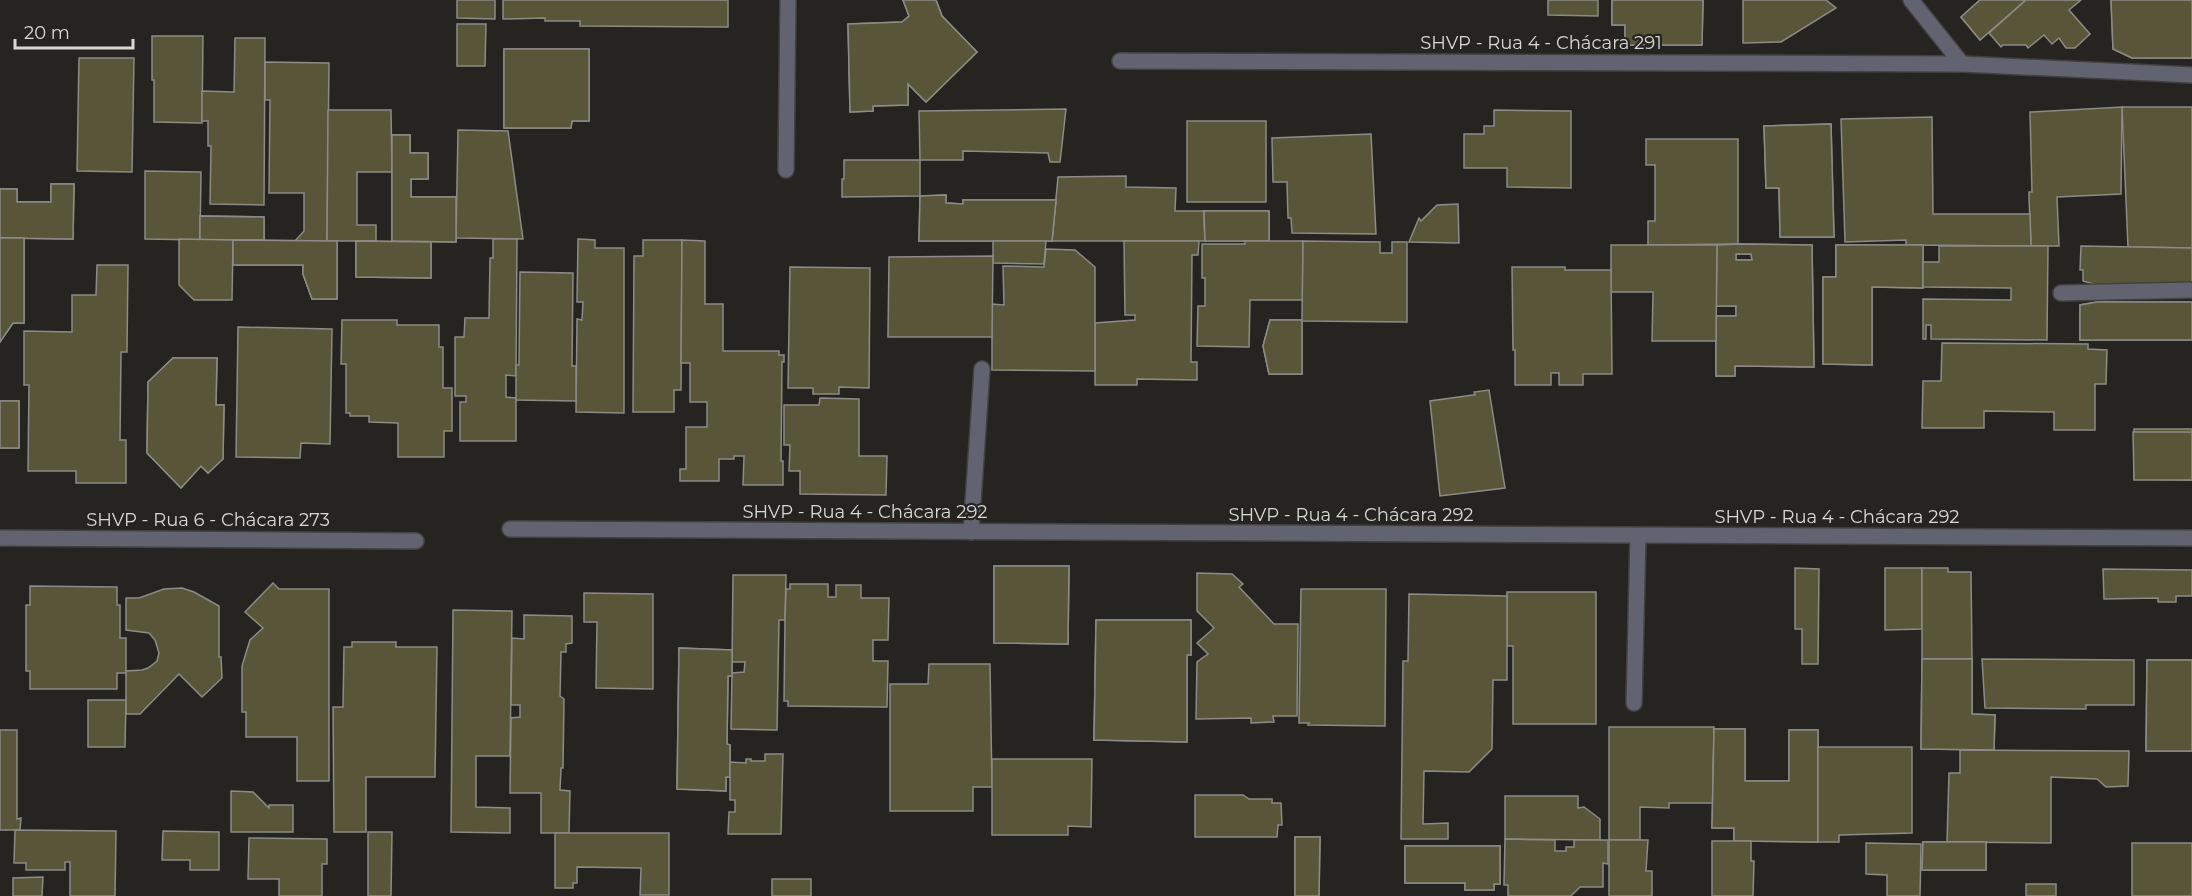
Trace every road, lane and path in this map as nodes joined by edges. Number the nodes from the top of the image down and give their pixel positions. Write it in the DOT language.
graph roads {
  1 [pos="788,0"];
  2 [pos="1911,0"];
  3 [pos="1120,61"];
  4 [pos="1962,64"];
  5 [pos="2192,75"];
  6 [pos="786,170"];
  7 [pos="2192,290"];
  8 [pos="2061,293"];
  9 [pos="982,369"];
  10 [pos="510,529"];
  11 [pos="971,532"];
  12 [pos="1638,536"];
  13 [pos="0,538"];
  14 [pos="2192,538"];
  15 [pos="416,542"];
  16 [pos="1634,703"];
  1 -- 6 [label="street"];
  2 -- 4 [label="street"];
  3 -- 4 [label="street, SHVP - Rua 4 - Chácara 291"];
  4 -- 5 [label="street, SHVP - Rua 4 - Chácara 291"];
  7 -- 8 [label="street"];
  9 -- 11 [label="street"];
  10 -- 11 [label="street, SHVP - Rua 4 - Chácara 292"];
  11 -- 12 [label="street, SHVP - Rua 4 - Chácara 292"];
  12 -- 14 [label="street, SHVP - Rua 4 - Chácara 292"];
  12 -- 16 [label="street"];
  13 -- 15 [label="street, SHVP - Rua 6 - Chácara 273"];
}
